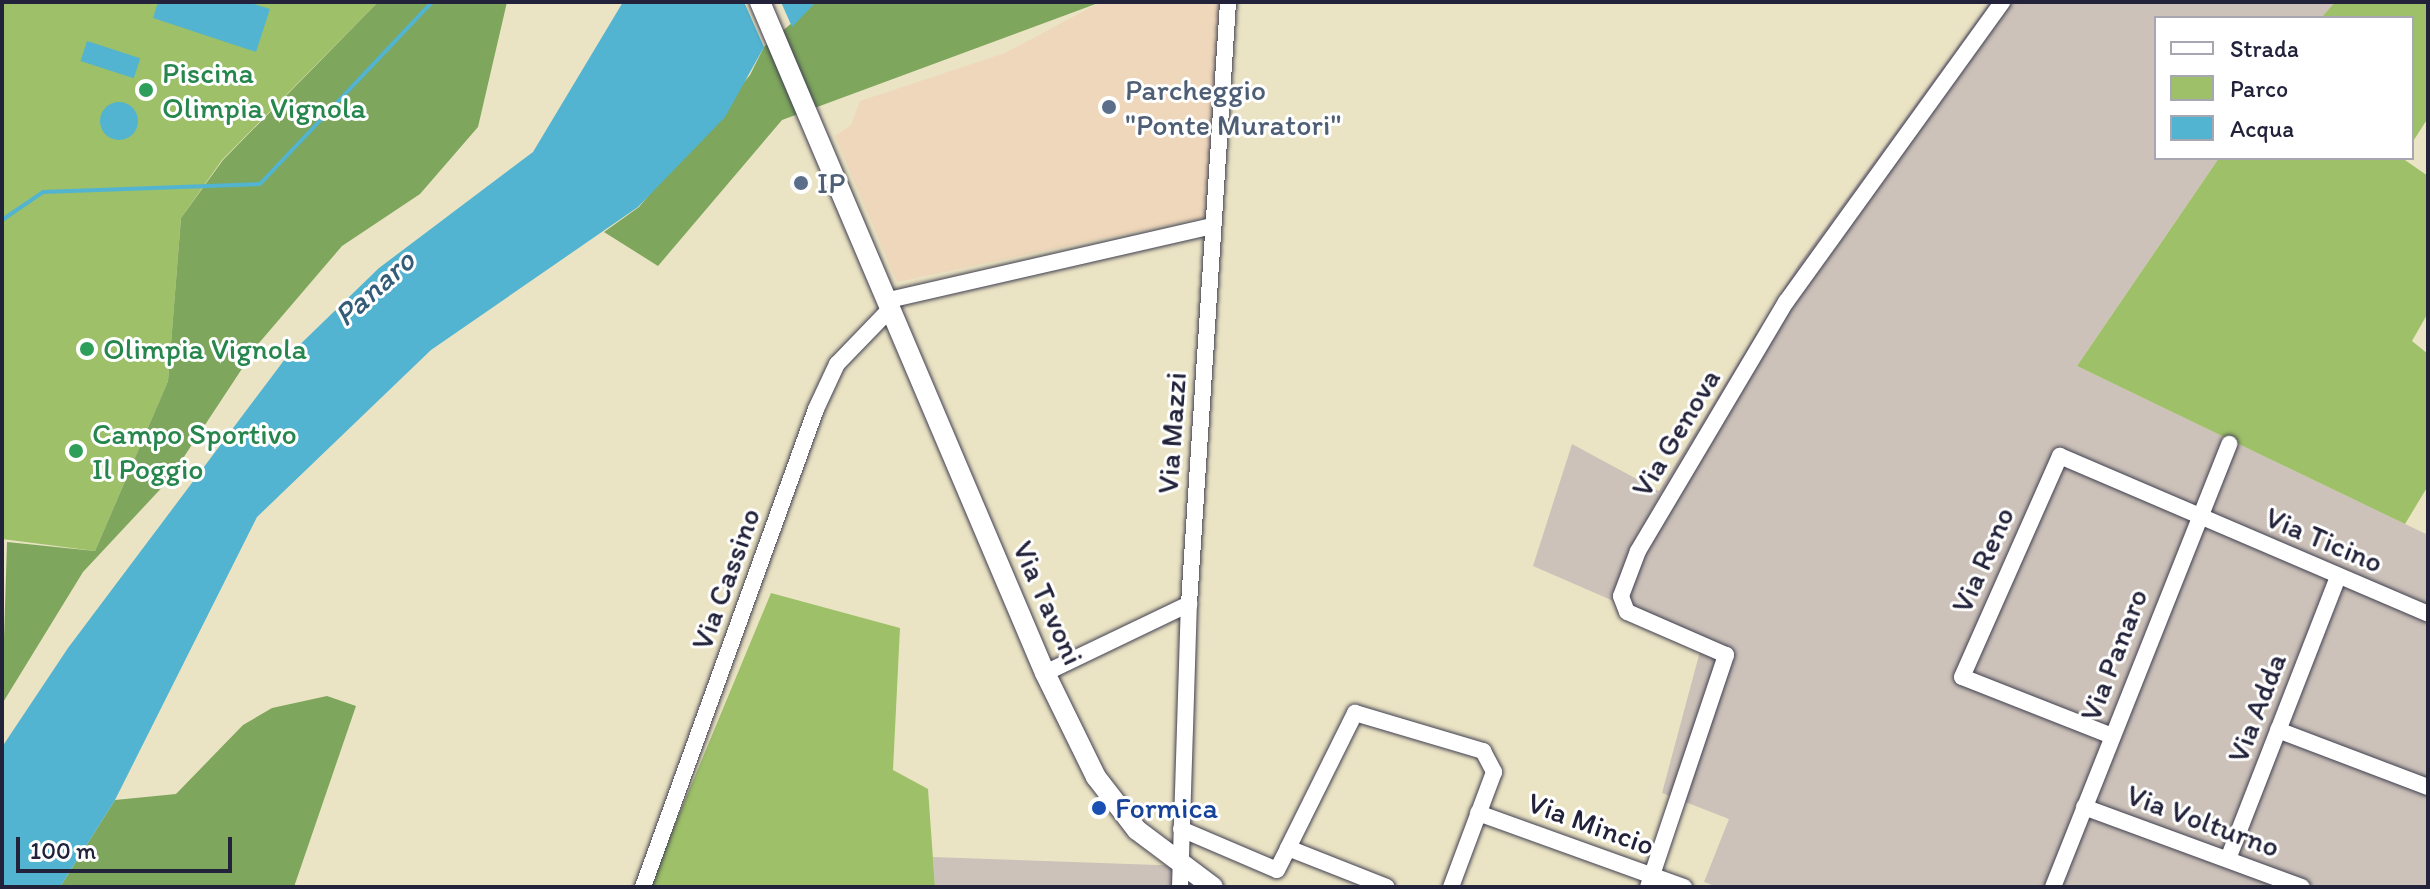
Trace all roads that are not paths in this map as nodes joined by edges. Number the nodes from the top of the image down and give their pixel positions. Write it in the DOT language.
graph roads {
  1 [pos="760,2"];
  2 [pos="1228,2"];
  3 [pos="2002,2"];
  4 [pos="1213,226"];
  5 [pos="890,304"];
  6 [pos="2229,444"];
  7 [pos="2198,516"];
  8 [pos="2338,577"];
  9 [pos="1189,604"];
  10 [pos="2428,614"];
  11 [pos="1045,673"];
  12 [pos="2278,730"];
  13 [pos="2112,736"];
  14 [pos="2428,787"];
  15 [pos="2084,807"];
  16 [pos="1478,813"];
  17 [pos="1181,829"];
  18 [pos="1288,848"];
  19 [pos="2228,859"];
  20 [pos="1180,877"];
  21 [pos="1650,882"];
  22 [pos="643,887"];
  23 [pos="1213,887"];
  24 [pos="1387,887"];
  25 [pos="1451,887"];
  26 [pos="1684,887"];
  27 [pos="2053,887"];
  28 [pos="2302,887"];
  1 -- 5 [label="main road, Via Tavoni"];
  2 -- 4 [label="street, Via Mazzi"];
  3 -- 21 [label="street, Via Genova"];
  4 -- 5 [label="street"];
  4 -- 9 [label="street, Via Mazzi"];
  5 -- 11 [label="main road, Via Tavoni"];
  5 -- 22 [label="street, Via Cassino"];
  6 -- 7 [label="street, Via Panaro"];
  7 -- 8 [label="street, Via Ticino"];
  7 -- 13 [label="street, Via Panaro"];
  7 -- 13 [label="street, Via Reno"];
  8 -- 10 [label="street, Via Ticino"];
  8 -- 12 [label="street, Via Adda"];
  9 -- 11 [label="street"];
  9 -- 17 [label="street, Via Mazzi"];
  11 -- 20 [label="main road, Via Tavoni"];
  12 -- 14 [label="street"];
  12 -- 19 [label="street, Via Adda"];
  13 -- 15 [label="street, Via Panaro"];
  15 -- 19 [label="street, Via Volturno"];
  15 -- 27 [label="street, Via Panaro"];
  16 -- 18 [label="street"];
  16 -- 21 [label="street, Via Mincio"];
  16 -- 25 [label="street"];
  17 -- 18 [label="street"];
  17 -- 20 [label="street, Via Mazzi"];
  18 -- 24 [label="street"];
  19 -- 28 [label="street, Via Volturno"];
  20 -- 23 [label="main road, Via Tavoni"];
  21 -- 26 [label="street, Via Mincio"];
}
